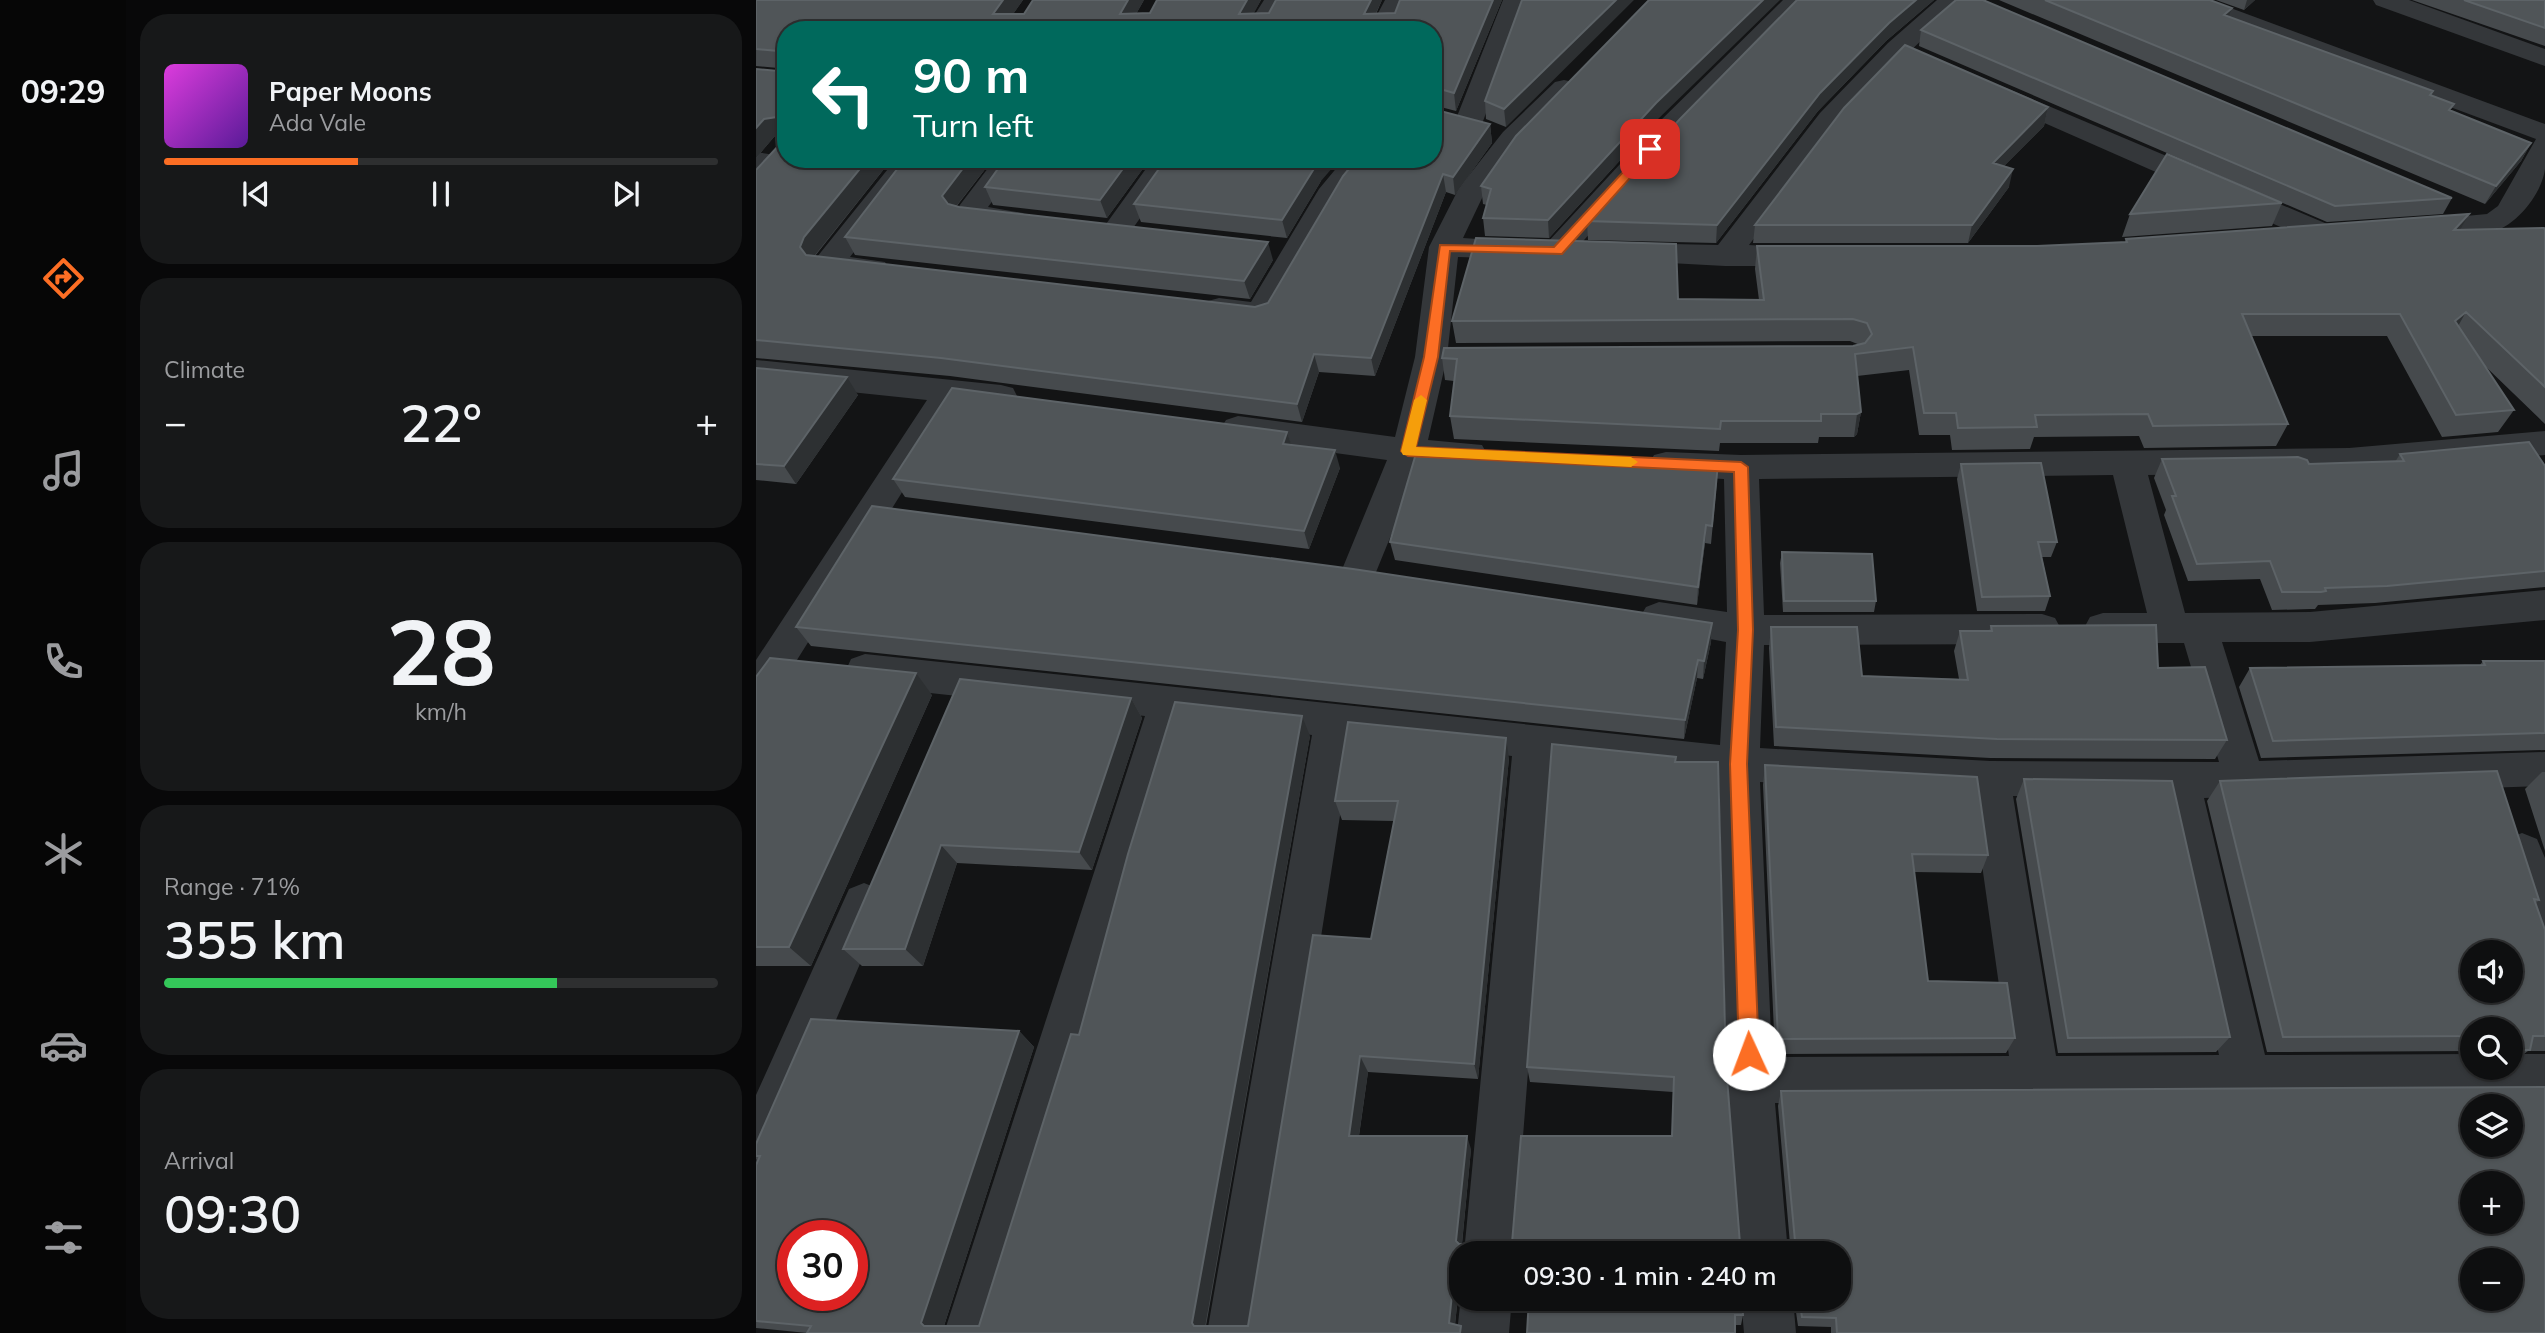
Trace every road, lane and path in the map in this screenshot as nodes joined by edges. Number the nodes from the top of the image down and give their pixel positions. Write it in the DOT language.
graph roads {
  1 [pos="1276,0"];
  2 [pos="1396,0"];
  3 [pos="1515,0"];
  4 [pos="1798,0"];
  5 [pos="1952,0"];
  6 [pos="2186,0"];
  7 [pos="2385,0"];
  8 [pos="1263,21"];
  9 [pos="1386,21"];
  10 [pos="2545,58"];
  11 [pos="1587,65"];
  12 [pos="1973,82"];
  13 [pos="2545,133"];
  14 [pos="1513,138"];
  15 [pos="2545,145"];
  16 [pos="904,168"];
  17 [pos="1003,168"];
  18 [pos="1162,168"];
  19 [pos="1352,168"];
  20 [pos="2443,200"];
  21 [pos="2510,220"];
  22 [pos="1035,222"];
  23 [pos="1116,231"];
  24 [pos="2356,234"];
  25 [pos="2274,240"];
  26 [pos="1444,247"];
  27 [pos="1557,251"];
  28 [pos="1725,256"];
  29 [pos="1836,256"];
  30 [pos="909,273"];
  31 [pos="1192,305"];
  32 [pos="756,371"];
  33 [pos="950,390"];
  34 [pos="1031,400"];
  35 [pos="1206,424"];
  36 [pos="2545,443"];
  37 [pos="1408,451"];
  38 [pos="1505,456"];
  39 [pos="1630,462"];
  40 [pos="2127,462"];
  41 [pos="1741,467"];
  42 [pos="873,509"];
  43 [pos="915,515"];
  44 [pos="1359,573"];
  45 [pos="2545,605"];
  46 [pos="1621,612"];
  47 [pos="2184,628"];
  48 [pos="1745,630"];
  49 [pos="766,676"];
  50 [pos="1168,702"];
  51 [pos="1335,719"];
  52 [pos="1534,741"];
  53 [pos="1739,764"];
  54 [pos="2545,769"];
  55 [pos="1990,778"];
  56 [pos="2244,779"];
  57 [pos="2180,781"];
  58 [pos="2505,801"];
  59 [pos="878,871"];
  60 [pos="2545,924"];
  61 [pos="2545,1077"];
  62 [pos="2246,1078"];
  63 [pos="2036,1079"];
  64 [pos="1750,1080"];
  65 [pos="756,1150"];
  66 [pos="1490,1241"];
  67 [pos="1762,1241"];
  68 [pos="1485,1311"];
  69 [pos="1768,1311"];
  70 [pos="970,1333"];
  71 [pos="1233,1333"];
  72 [pos="1483,1333"];
  73 [pos="1770,1333"];
  1 -- 8 [label="street"];
  2 -- 9 [label="street"];
  3 -- 14 [label="street"];
  4 -- 27 [label="street"];
  5 -- 28 [label="street"];
  6 -- 13 [label="street"];
  7 -- 10 [label="street"];
  11 -- 14 [label="street"];
  12 -- 24 [label="street"];
  14 -- 26 [label="street"];
  15 -- 21 [label="street"];
  16 -- 30 [label="street"];
  17 -- 22 [label="street"];
  18 -- 23 [label="street"];
  19 -- 31 [label="street"];
  20 -- 21 [label="street"];
  21 -- 24 [label="street"];
  24 -- 25 [label="street"];
  26 -- 27 [label="street"];
  26 -- 37 [label="street"];
  27 -- 28 [label="street"];
  28 -- 29 [label="street"];
  32 -- 33 [label="street"];
  33 -- 34 [label="street"];
  33 -- 42 [label="street"];
  35 -- 37 [label="street"];
  36 -- 40 [label="street"];
  37 -- 38 [label="street"];
  37 -- 44 [label="street"];
  39 -- 41 [label="street"];
  40 -- 41 [label="street"];
  40 -- 47 [label="street"];
  41 -- 48 [label="street"];
  42 -- 43 [label="street"];
  42 -- 49 [label="street"];
  45 -- 47 [label="street"];
  46 -- 48 [label="street"];
  47 -- 48 [label="street"];
  47 -- 56 [label="street"];
  48 -- 53 [label="street"];
  49 -- 50 [label="street"];
  50 -- 51 [label="street"];
  50 -- 70 [label="street"];
  51 -- 52 [label="street"];
  51 -- 71 [label="street"];
  52 -- 53 [label="street"];
  52 -- 66 [label="street"];
  53 -- 55 [label="street"];
  53 -- 64 [label="street"];
  54 -- 58 [label="street"];
  55 -- 57 [label="street"];
  55 -- 63 [label="street"];
  56 -- 57 [label="street"];
  56 -- 58 [label="street"];
  57 -- 62 [label="street"];
  58 -- 60 [label="street"];
  59 -- 65 [label="street"];
  61 -- 62 [label="street"];
  62 -- 63 [label="street"];
  63 -- 64 [label="street"];
  64 -- 67 [label="street"];
  68 -- 72 [label="street"];
  69 -- 73 [label="street"];
}
